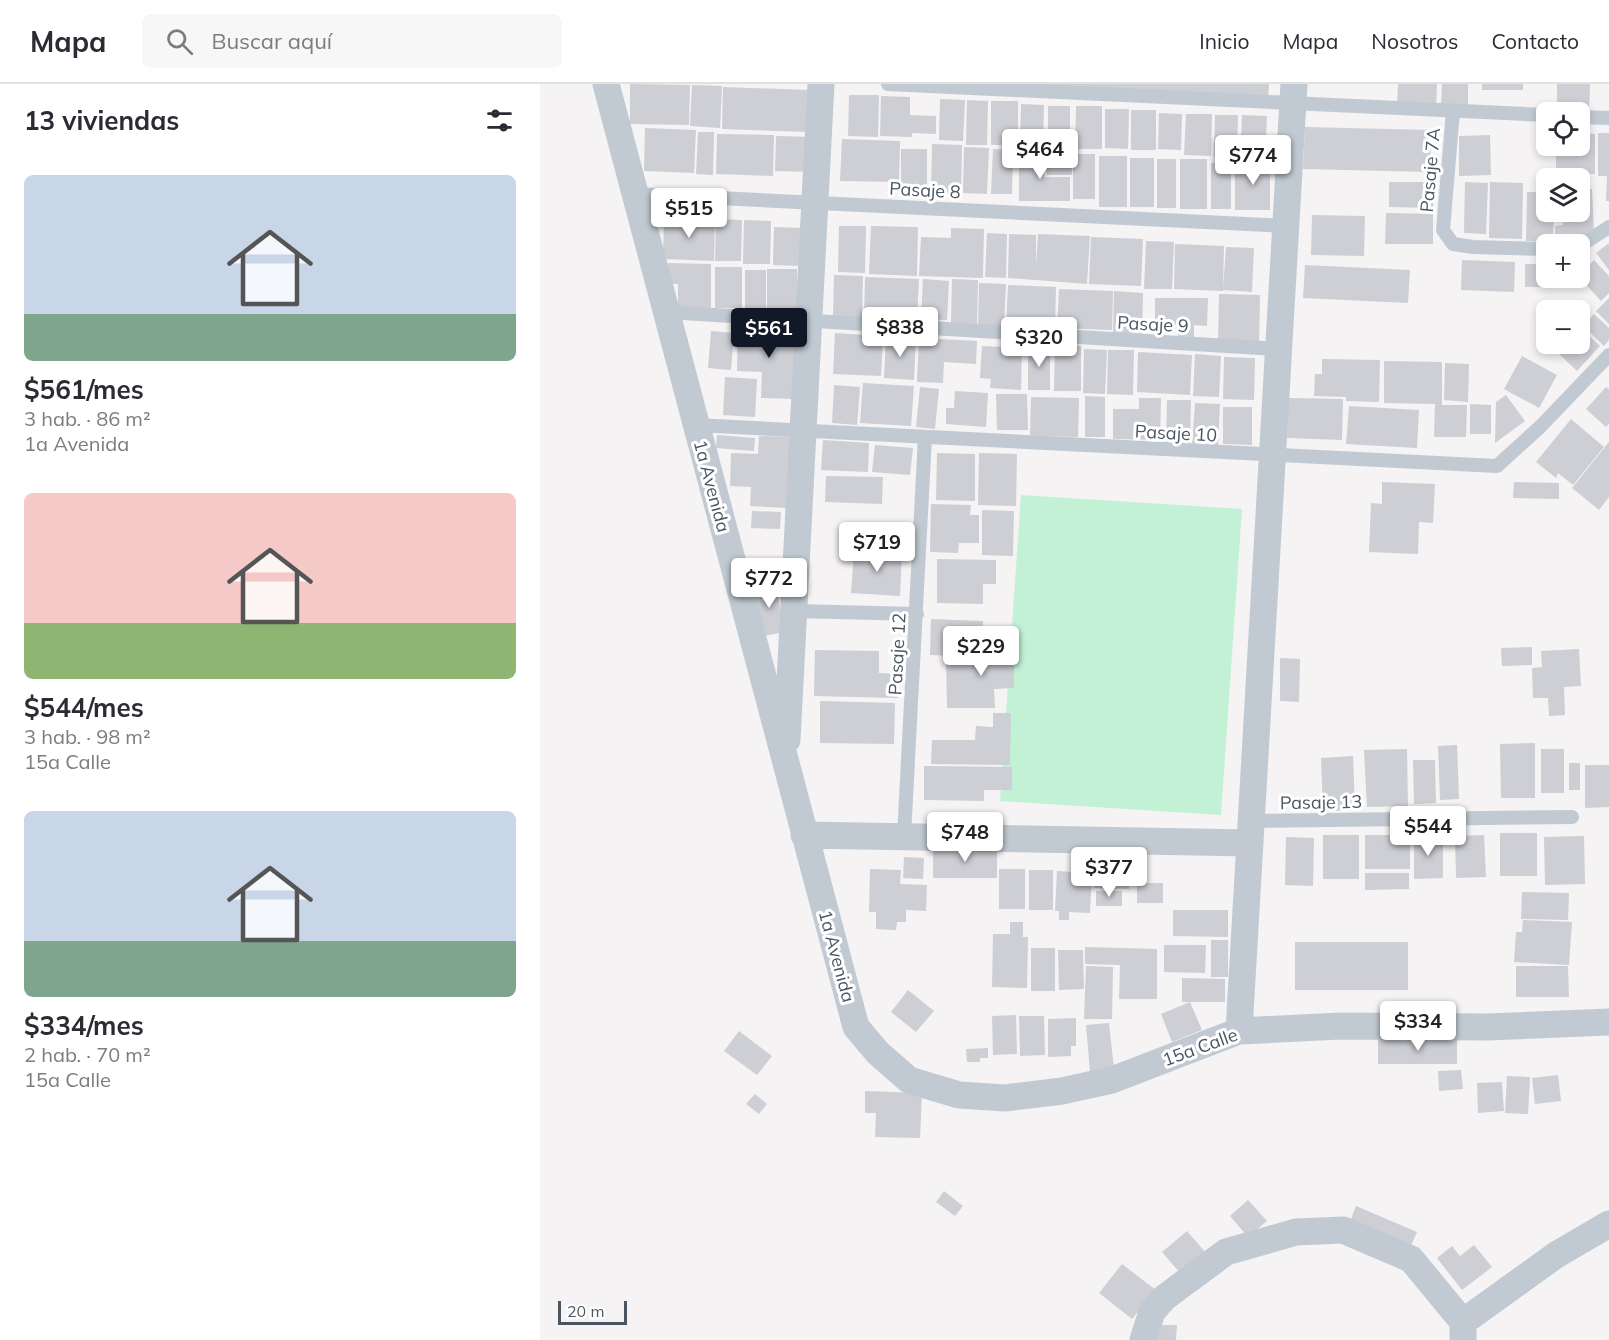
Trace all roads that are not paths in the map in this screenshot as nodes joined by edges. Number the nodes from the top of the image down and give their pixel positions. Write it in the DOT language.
graph roads {
  1 [pos="606,84"];
  2 [pos="821,84"];
  3 [pos="888,84"];
  4 [pos="1293,94"];
  5 [pos="1453,111"];
  6 [pos="1536,115"];
  7 [pos="1590,117"];
  8 [pos="1609,118"];
  9 [pos="635,194"];
  10 [pos="814,203"];
  11 [pos="1286,226"];
  12 [pos="1609,227"];
  13 [pos="1590,239"];
  14 [pos="1536,249"];
  15 [pos="666,312"];
  16 [pos="808,321"];
  17 [pos="1278,349"];
  18 [pos="1609,355"];
  19 [pos="695,425"];
  20 [pos="803,430"];
  21 [pos="925,437"];
  22 [pos="1272,456"];
  23 [pos="794,611"];
  24 [pos="917,614"];
  25 [pos="785,765"];
  26 [pos="1572,816"];
  27 [pos="1250,832"];
  28 [pos="804,835"];
  29 [pos="904,836"];
  30 [pos="1609,1022"];
  31 [pos="856,1028"];
  32 [pos="1239,1031"];
  33 [pos="1609,1224"];
  34 [pos="1463,1331"];
  35 [pos="1143,1340"];
  1 -- 9 [label="street, 1a Avenida"];
  2 -- 10 [label="street"];
  3 -- 4 [label="lane"];
  4 -- 5 [label="lane"];
  4 -- 11 [label="street"];
  5 -- 6 [label="lane"];
  5 -- 14 [label="lane, Pasaje 7A"];
  7 -- 8 [label="lane"];
  9 -- 10 [label="lane, Pasaje 8"];
  9 -- 15 [label="street, 1a Avenida"];
  10 -- 11 [label="lane, Pasaje 8"];
  10 -- 16 [label="street"];
  11 -- 17 [label="street"];
  12 -- 13 [label="lane"];
  15 -- 16 [label="lane, Pasaje 9"];
  15 -- 19 [label="street, 1a Avenida"];
  16 -- 17 [label="lane, Pasaje 9"];
  16 -- 20 [label="street"];
  17 -- 22 [label="street"];
  18 -- 22 [label="lane, Pasaje 10"];
  19 -- 20 [label="lane, Pasaje 10"];
  19 -- 25 [label="street, 1a Avenida"];
  20 -- 21 [label="lane, Pasaje 10"];
  20 -- 23 [label="street"];
  21 -- 22 [label="lane, Pasaje 10"];
  21 -- 24 [label="lane, Pasaje 12"];
  22 -- 27 [label="street"];
  23 -- 24 [label="lane"];
  23 -- 25 [label="street"];
  24 -- 29 [label="lane, Pasaje 12"];
  25 -- 28 [label="street, 1a Avenida"];
  26 -- 27 [label="lane, Pasaje 13"];
  27 -- 29 [label="street"];
  27 -- 32 [label="street"];
  28 -- 29 [label="street"];
  28 -- 31 [label="street, 1a Avenida"];
  30 -- 32 [label="street, 15a Calle"];
  31 -- 32 [label="street, 15a Calle"];
  33 -- 34 [label="street"];
  34 -- 35 [label="street"];
}
